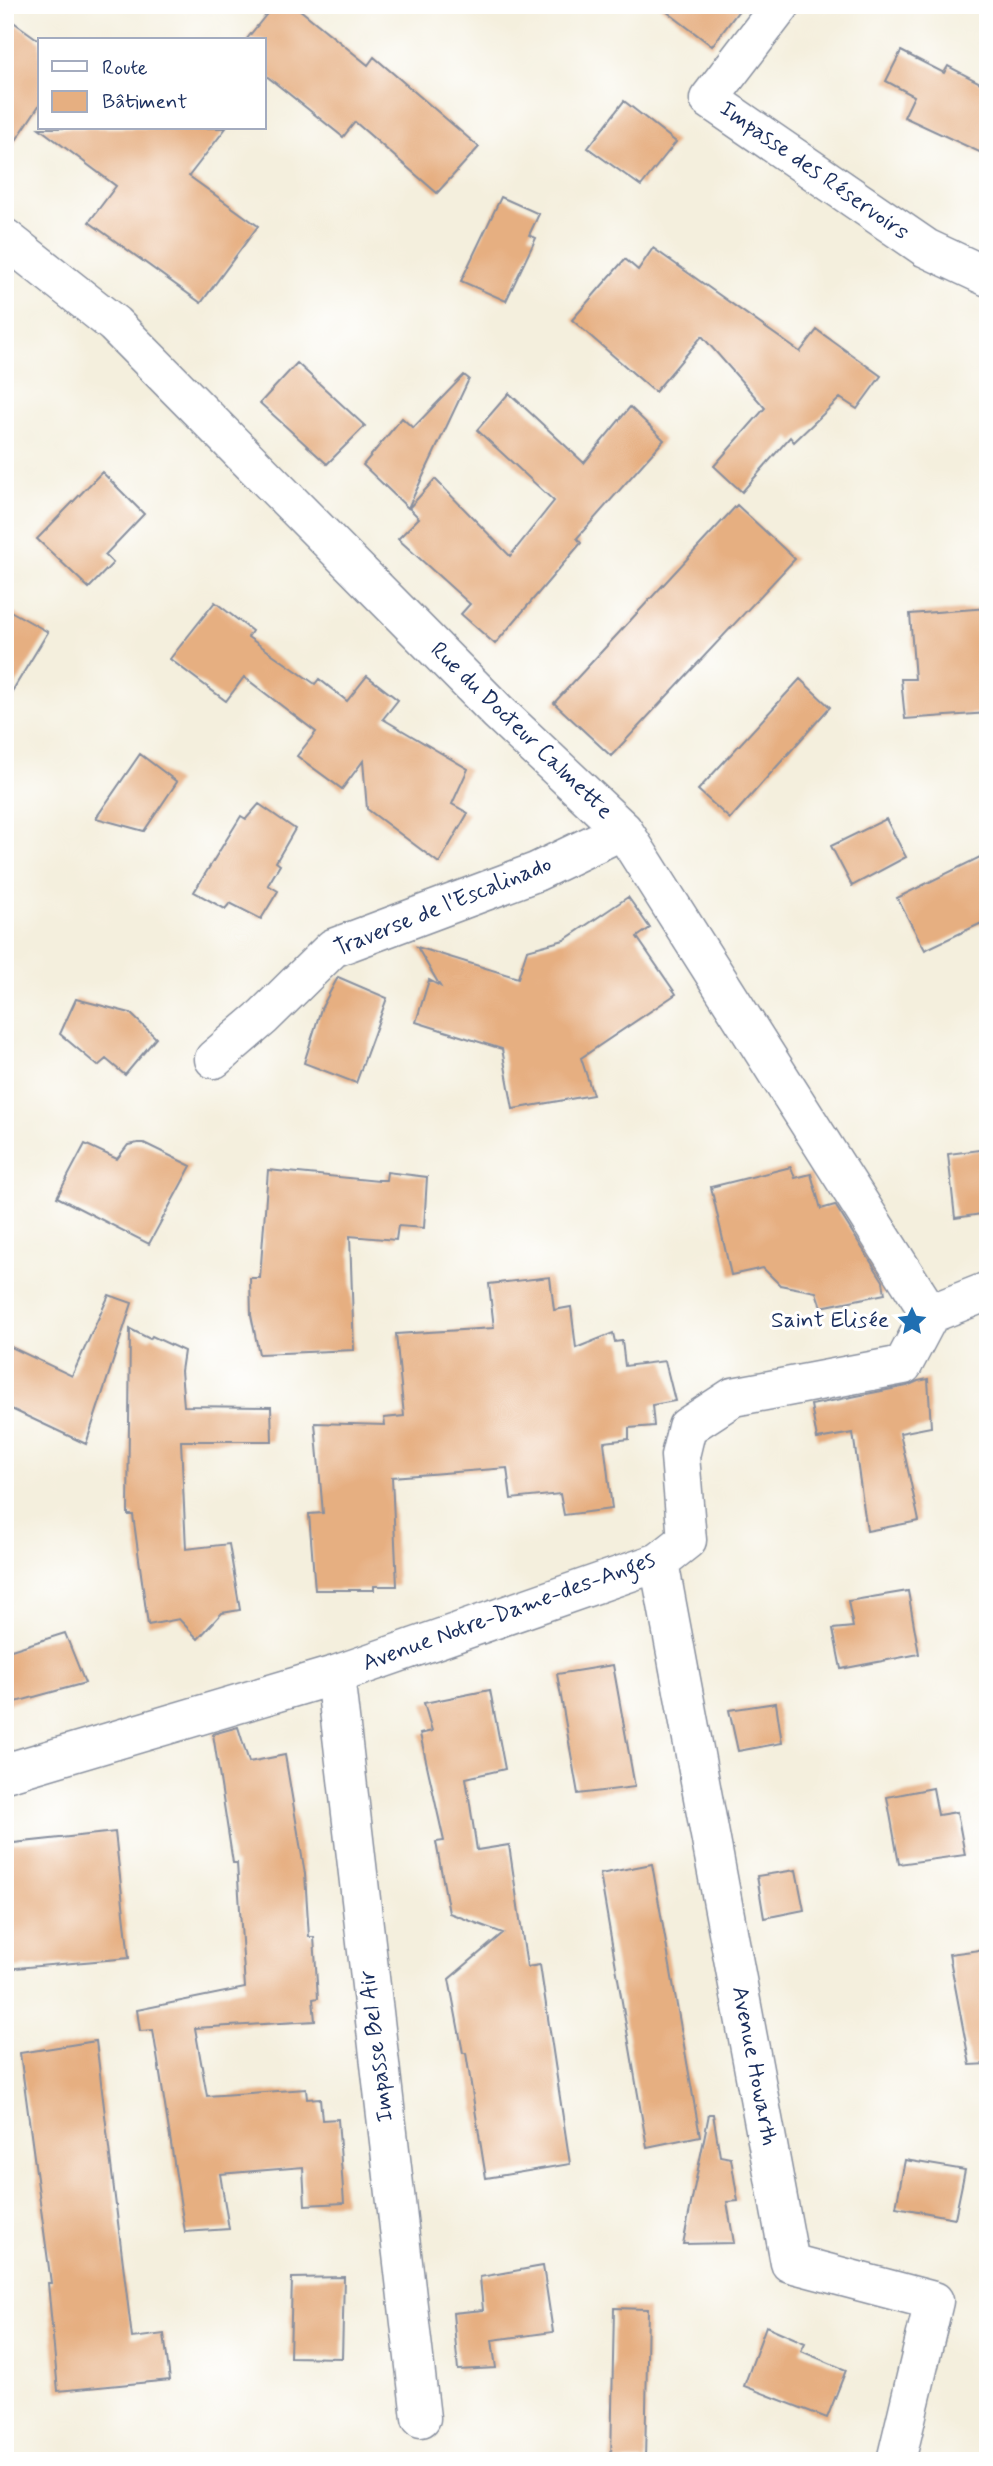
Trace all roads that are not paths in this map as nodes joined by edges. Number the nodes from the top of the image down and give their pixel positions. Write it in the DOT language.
graph roads {
  1 [pos="781,5"];
  2 [pos="5,237"];
  3 [pos="988,278"];
  4 [pos="624,830"];
  5 [pos="214,1059"];
  6 [pos="988,1291"];
  7 [pos="930,1314"];
  8 [pos="659,1562"];
  9 [pos="335,1675"];
  10 [pos="5,1773"];
  11 [pos="421,2418"];
  12 [pos="897,2461"];
  1 -- 3 [label="street, Impasse des Réservoirs"];
  2 -- 4 [label="street, Rue du Docteur Calmette"];
  4 -- 5 [label="street, Traverse de l'Escalinado"];
  4 -- 7 [label="street, Rue du Docteur Calmette"];
  6 -- 7 [label="street"];
  7 -- 8 [label="street, Avenue Notre-Dame-des-Anges"];
  8 -- 9 [label="street, Avenue Notre-Dame-des-Anges"];
  8 -- 12 [label="street, Avenue Howarth"];
  9 -- 10 [label="street, Avenue Notre-Dame-des-Anges"];
  9 -- 11 [label="street, Impasse Bel Air"];
}
